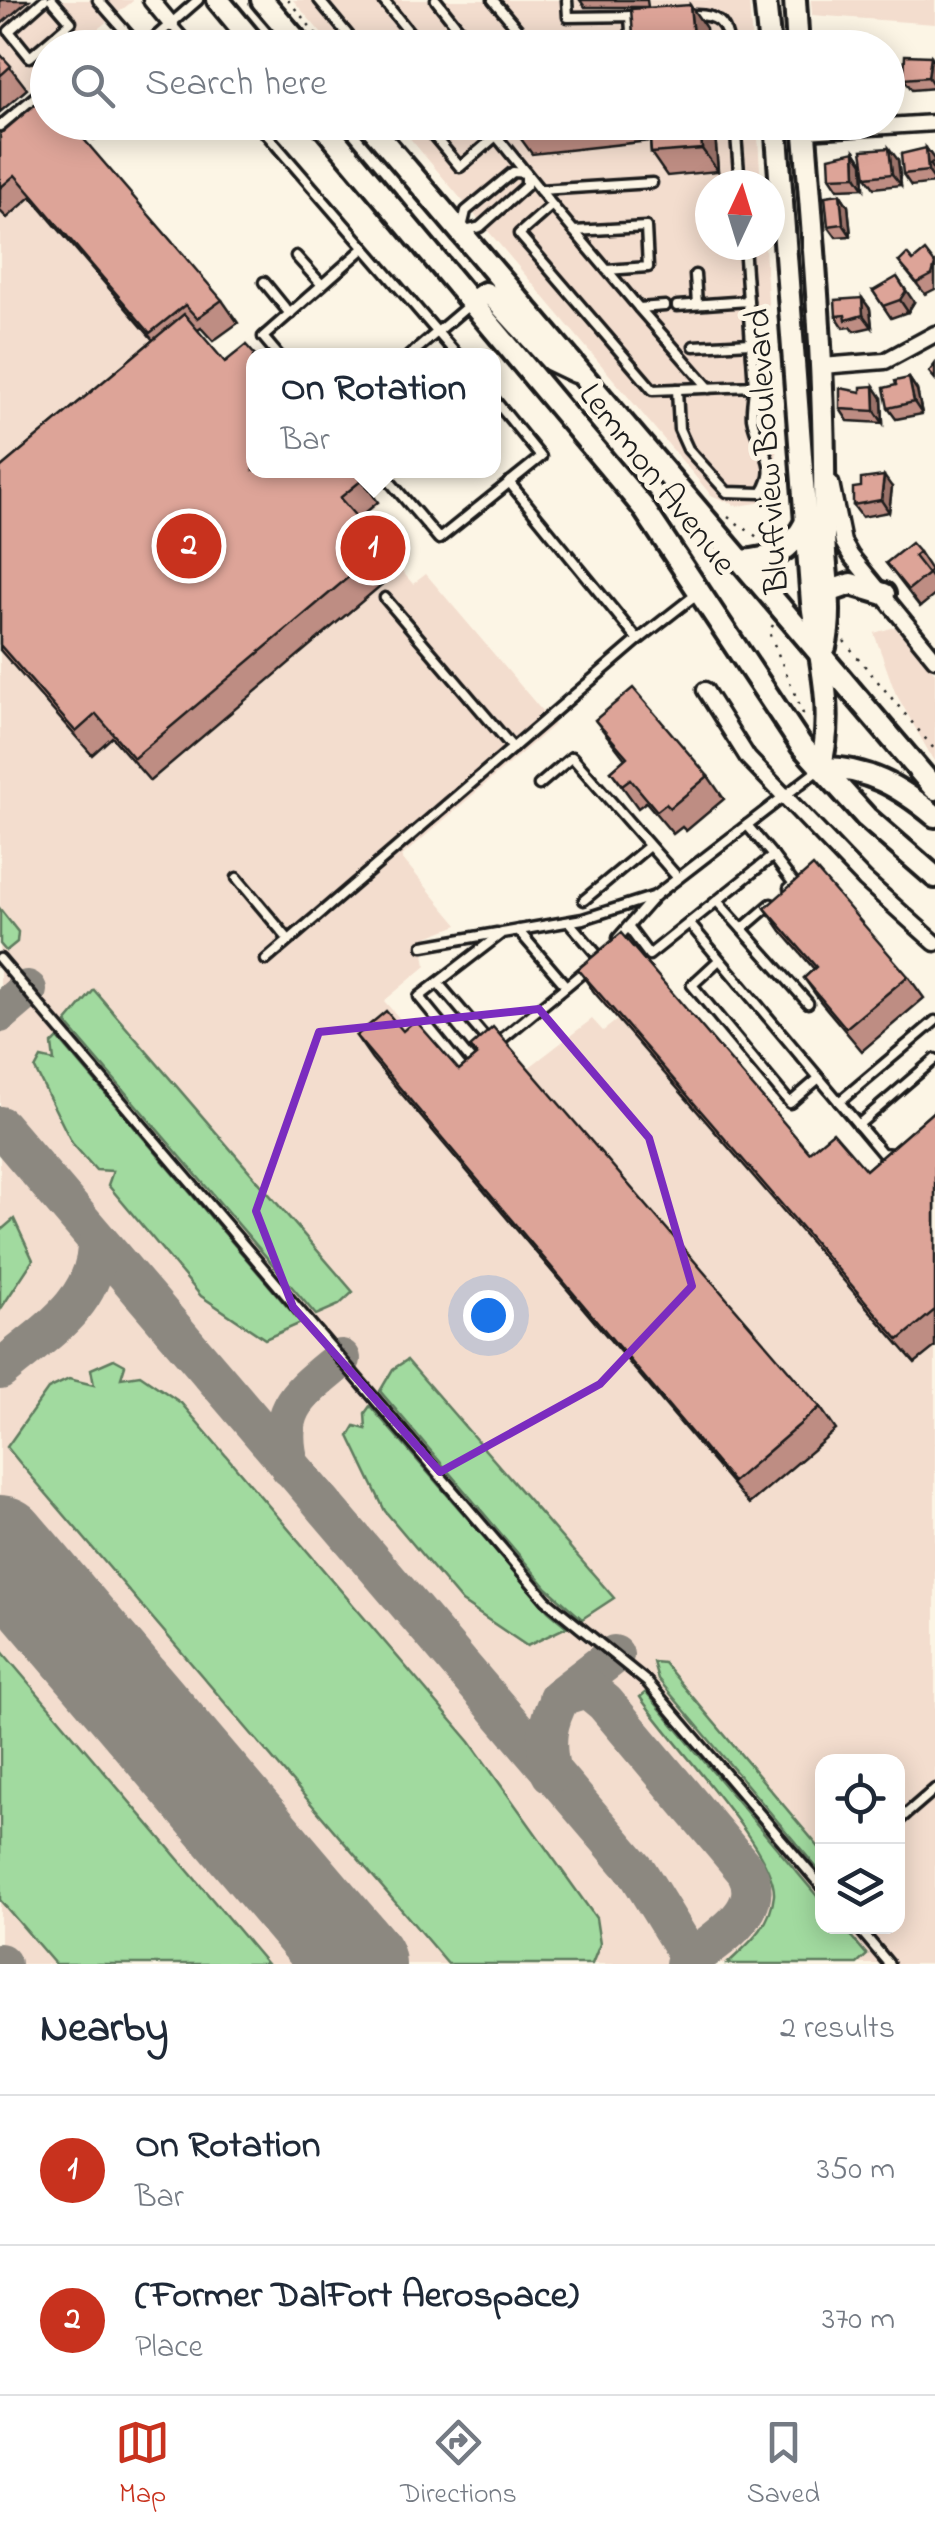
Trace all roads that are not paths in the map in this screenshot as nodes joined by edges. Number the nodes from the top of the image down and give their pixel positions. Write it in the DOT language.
graph roads {
  1 [pos="44,0"];
  2 [pos="52,0"];
  3 [pos="98,0"];
  4 [pos="151,0"];
  5 [pos="198,0"];
  6 [pos="218,0"];
  7 [pos="262,0"];
  8 [pos="319,0"];
  9 [pos="382,0"];
  10 [pos="436,0"];
  11 [pos="492,0"];
  12 [pos="765,0"];
  13 [pos="794,0"];
  14 [pos="566,1"];
  15 [pos="678,15"];
  16 [pos="630,16"];
  17 [pos="646,16"];
  18 [pos="172,24"];
  19 [pos="62,30"];
  20 [pos="126,30"];
  21 [pos="164,30"];
  22 [pos="177,30"];
  23 [pos="243,30"];
  24 [pos="287,30"];
  25 [pos="344,30"];
  26 [pos="407,30"];
  27 [pos="460,30"];
  28 [pos="518,30"];
  29 [pos="631,30"];
  30 [pos="728,30"];
  31 [pos="768,30"];
  32 [pos="796,30"];
  33 [pos="30,57"];
  34 [pos="30,101"];
  35 [pos="935,123"];
  36 [pos="905,124"];
  37 [pos="0,126"];
  38 [pos="271,140"];
  39 [pos="335,140"];
  40 [pos="382,140"];
  41 [pos="437,140"];
  42 [pos="492,140"];
  43 [pos="499,140"];
  44 [pos="736,140"];
  45 [pos="778,140"];
  46 [pos="806,140"];
  47 [pos="739,170"];
  48 [pos="526,172"];
  49 [pos="652,183"];
  50 [pos="540,190"];
  51 [pos="552,205"];
  52 [pos="574,231"];
  53 [pos="461,232"];
  54 [pos="364,248"];
  55 [pos="296,256"];
  56 [pos="433,257"];
  57 [pos="745,260"];
  58 [pos="607,270"];
  59 [pos="695,275"];
  60 [pos="264,282"];
  61 [pos="322,285"];
  62 [pos="748,301"];
  63 [pos="472,302"];
  64 [pos="697,304"];
  65 [pos="665,306"];
  66 [pos="677,306"];
  67 [pos="639,308"];
  68 [pos="290,314"];
  69 [pos="438,332"];
  70 [pos="935,334"];
  71 [pos="751,343"];
  72 [pos="694,346"];
  73 [pos="273,348"];
  74 [pos="419,348"];
  75 [pos="451,348"];
  76 [pos="822,366"];
  77 [pos="795,368"];
  78 [pos="583,375"];
  79 [pos="754,386"];
  80 [pos="709,388"];
  81 [pos="677,389"];
  82 [pos="501,408"];
  83 [pos="826,458"];
  84 [pos="387,478"];
  85 [pos="509,482"];
  86 [pos="806,522"];
  87 [pos="741,561"];
  88 [pos="702,590"];
  89 [pos="828,592"];
  90 [pos="884,594"];
  91 [pos="385,598"];
  92 [pos="638,640"];
  93 [pos="823,654"];
  94 [pos="935,659"];
  95 [pos="705,690"];
  96 [pos="513,748"];
  97 [pos="820,768"];
  98 [pos="539,785"];
  99 [pos="935,788"];
  100 [pos="784,796"];
  101 [pos="935,816"];
  102 [pos="747,825"];
  103 [pos="649,846"];
  104 [pos="773,856"];
  105 [pos="935,877"];
  106 [pos="237,878"];
  107 [pos="678,878"];
  108 [pos="655,896"];
  109 [pos="584,900"];
  110 [pos="717,901"];
  111 [pos="570,922"];
  112 [pos="689,924"];
  113 [pos="628,926"];
  114 [pos="742,929"];
  115 [pos="518,930"];
  116 [pos="502,932"];
  117 [pos="289,940"];
  118 [pos="935,944"];
  119 [pos="423,946"];
  120 [pos="0,958"];
  121 [pos="600,958"];
  122 [pos="266,960"];
  123 [pos="720,960"];
  124 [pos="438,983"];
  125 [pos="566,986"];
  126 [pos="808,1003"];
  127 [pos="935,1021"];
  128 [pos="492,1047"];
  129 [pos="935,1059"];
  130 [pos="819,1078"];
  131 [pos="838,1102"];
  132 [pos="858,1125"];
  133 [pos="902,1147"];
  134 [pos="935,1789"];
  135 [pos="905,1815"];
  136 [pos="815,1878"];
  137 [pos="864,1934"];
  138 [pos="889,1964"];
  1 -- 33 [label="lane"];
  2 -- 19 [label="lane"];
  3 -- 20 [label="lane"];
  4 -- 18 [label="street"];
  5 -- 18 [label="lane"];
  6 -- 23 [label="main road"];
  7 -- 24 [label="main road"];
  8 -- 25 [label="lane"];
  9 -- 26 [label="lane"];
  10 -- 27 [label="lane"];
  11 -- 28 [label="lane"];
  12 -- 31 [label="main road"];
  13 -- 32 [label="main road"];
  14 -- 16 [label="lane"];
  15 -- 30 [label="lane"];
  16 -- 17 [label="lane"];
  16 -- 29 [label="lane"];
  18 -- 21 [label="lane"];
  18 -- 22 [label="lane"];
  34 -- 37 [label="lane"];
  35 -- 36 [label="street"];
  38 -- 54 [label="lane"];
  39 -- 56 [label="main road, Lemmon Avenue"];
  40 -- 53 [label="main road, Lemmon Avenue"];
  41 -- 42 [label="lane"];
  43 -- 48 [label="lane"];
  44 -- 47 [label="lane"];
  45 -- 77 [label="main road, Bluffview Boulevard"];
  46 -- 76 [label="main road, Bluffview Boulevard"];
  48 -- 50 [label="lane"];
  48 -- 53 [label="lane"];
  48 -- 53 [label="lane"];
  49 -- 50 [label="lane"];
  50 -- 51 [label="lane"];
  51 -- 52 [label="lane"];
  51 -- 81 [label="lane"];
  52 -- 58 [label="lane"];
  52 -- 58 [label="lane"];
  53 -- 56 [label="main road"];
  53 -- 78 [label="main road, Lemmon Avenue"];
  54 -- 61 [label="lane"];
  54 -- 69 [label="lane"];
  55 -- 61 [label="lane"];
  56 -- 63 [label="main road, Lemmon Avenue"];
  57 -- 62 [label="lane"];
  58 -- 67 [label="lane"];
  59 -- 64 [label="lane"];
  60 -- 68 [label="lane"];
  61 -- 68 [label="lane"];
  62 -- 64 [label="lane"];
  62 -- 71 [label="lane"];
  63 -- 69 [label="lane"];
  63 -- 78 [label="main road"];
  63 -- 88 [label="main road, Lemmon Avenue"];
  64 -- 66 [label="lane"];
  65 -- 67 [label="lane"];
  67 -- 80 [label="lane"];
  68 -- 73 [label="lane"];
  69 -- 74 [label="lane"];
  69 -- 75 [label="lane"];
  70 -- 76 [label="street"];
  71 -- 72 [label="lane"];
  71 -- 79 [label="lane"];
  76 -- 77 [label="main road"];
  76 -- 83 [label="main road, Bluffview Boulevard"];
  77 -- 86 [label="main road, Bluffview Boulevard"];
  78 -- 87 [label="main road, Lemmon Avenue"];
  79 -- 80 [label="lane"];
  79 -- 81 [label="lane"];
  80 -- 81 [label="lane"];
  82 -- 85 [label="lane"];
  83 -- 89 [label="main road, Bluffview Boulevard"];
  83 -- 90 [label="street"];
  84 -- 85 [label="lane"];
  85 -- 92 [label="lane"];
  86 -- 87 [label="main road"];
  86 -- 93 [label="main road, Bluffview Boulevard"];
  87 -- 93 [label="main road, Lemmon Avenue"];
  88 -- 92 [label="lane"];
  88 -- 97 [label="main road, Lemmon Avenue"];
  89 -- 90 [label="main road"];
  89 -- 93 [label="main road, Bluffview Boulevard"];
  90 -- 94 [label="street"];
  91 -- 96 [label="lane"];
  92 -- 96 [label="lane"];
  93 -- 97 [label="main road, Bluffview Boulevard"];
  93 -- 99 [label="main road, Lemmon Avenue"];
  95 -- 100 [label="street"];
  96 -- 117 [label="lane"];
  97 -- 100 [label="lane"];
  97 -- 101 [label="main road"];
  97 -- 105 [label="main road, Lemmon Avenue"];
  98 -- 103 [label="lane"];
  100 -- 102 [label="lane"];
  100 -- 118 [label="street"];
  102 -- 104 [label="lane"];
  102 -- 107 [label="lane"];
  103 -- 107 [label="lane"];
  103 -- 109 [label="lane"];
  104 -- 110 [label="lane"];
  104 -- 114 [label="lane"];
  106 -- 117 [label="lane"];
  107 -- 108 [label="lane"];
  108 -- 111 [label="lane"];
  108 -- 113 [label="lane"];
  110 -- 112 [label="lane"];
  110 -- 114 [label="lane"];
  111 -- 115 [label="lane"];
  111 -- 121 [label="lane"];
  112 -- 113 [label="lane"];
  112 -- 123 [label="lane"];
  113 -- 121 [label="lane"];
  114 -- 126 [label="lane"];
  115 -- 116 [label="lane"];
  115 -- 125 [label="lane"];
  116 -- 119 [label="lane"];
  116 -- 124 [label="lane"];
  117 -- 122 [label="lane"];
  120 -- 136 [label="lane"];
  121 -- 125 [label="lane"];
  123 -- 130 [label="lane"];
  123 -- 130 [label="lane"];
  124 -- 128 [label="lane"];
  124 -- 128 [label="lane"];
  125 -- 128 [label="lane"];
  127 -- 131 [label="lane"];
  129 -- 132 [label="lane"];
  130 -- 131 [label="lane"];
  131 -- 132 [label="lane"];
  132 -- 133 [label="lane"];
  134 -- 135 [label="lane"];
  137 -- 138 [label="lane"];
}
